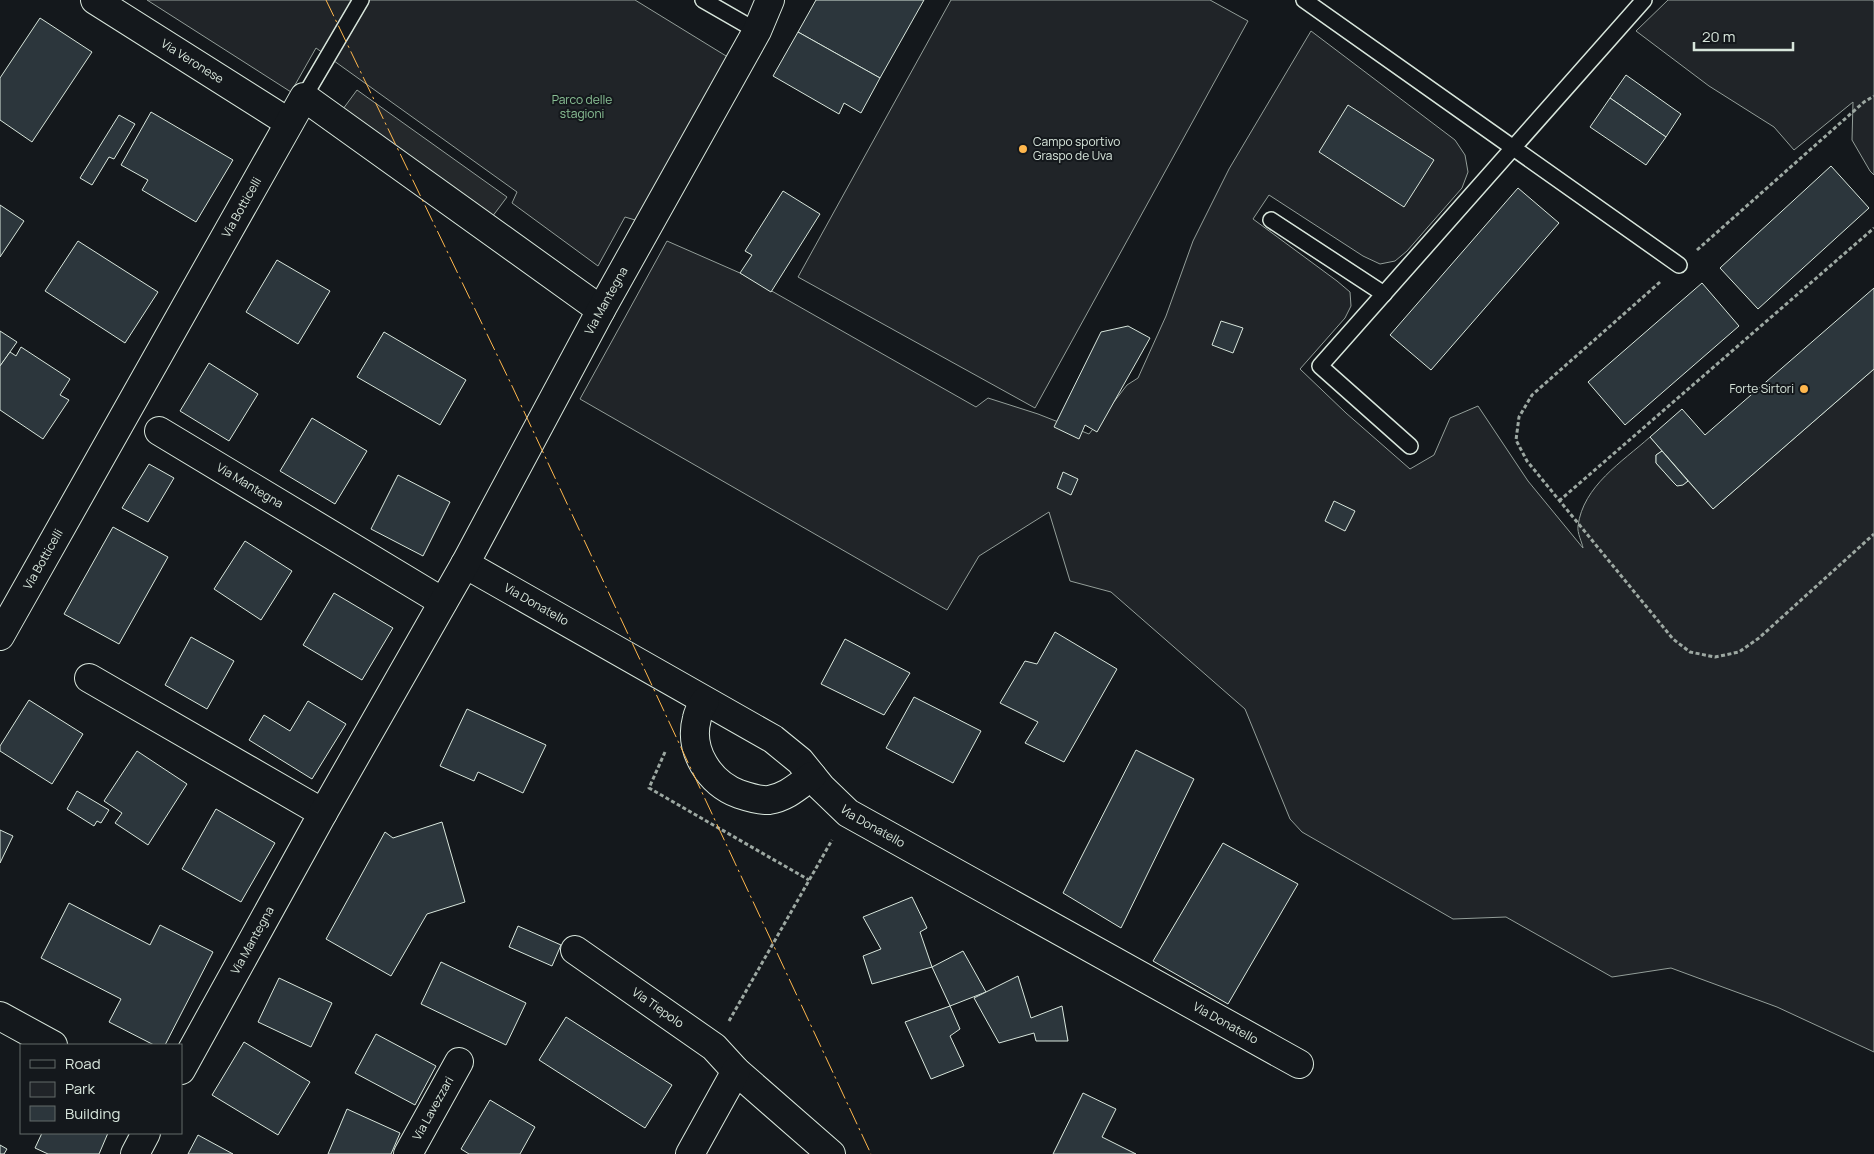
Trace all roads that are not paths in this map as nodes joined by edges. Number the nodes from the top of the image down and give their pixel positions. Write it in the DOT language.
graph roads {
  1 [pos="96,0"];
  2 [pos="361,0"];
  3 [pos="703,0"];
  4 [pos="770,0"];
  5 [pos="1304,0"];
  6 [pos="1644,0"];
  7 [pos="756,31"];
  8 [pos="304,97"];
  9 [pos="288,122"];
  10 [pos="1513,148"];
  11 [pos="1271,220"];
  12 [pos="1679,265"];
  13 [pos="1384,294"];
  14 [pos="601,310"];
  15 [pos="159,431"];
  16 [pos="1410,446"];
  17 [pos="464,564"];
  18 [pos="443,602"];
  19 [pos="0,636"];
  20 [pos="89,678"];
  21 [pos="705,701"];
  22 [pos="812,776"];
  23 [pos="323,813"];
  24 [pos="575,950"];
  25 [pos="0,1016"];
  26 [pos="51,1044"];
  27 [pos="459,1062"];
  28 [pos="1299,1064"];
  29 [pos="182,1068"];
  30 [pos="736,1071"];
  31 [pos="145,1134"];
  32 [pos="135,1154"];
  33 [pos="408,1154"];
  34 [pos="690,1154"];
  35 [pos="831,1154"];
  1 -- 9 [label="street, Via Veronese"];
  2 -- 8 [label="lane"];
  3 -- 7 [label="lane"];
  4 -- 7 [label="street, Via Mantegna"];
  5 -- 10 [label="lane"];
  6 -- 10 [label="lane"];
  7 -- 14 [label="street, Via Mantegna"];
  8 -- 9 [label="street, Via Botticelli"];
  8 -- 14 [label="street"];
  9 -- 19 [label="street, Via Botticelli"];
  10 -- 12 [label="lane"];
  10 -- 13 [label="lane"];
  11 -- 13 [label="lane"];
  13 -- 16 [label="lane"];
  14 -- 17 [label="street, Via Mantegna"];
  15 -- 18 [label="street, Via Mantegna"];
  17 -- 18 [label="street, Via Mantegna"];
  17 -- 21 [label="street, Via Donatello"];
  18 -- 23 [label="street, Via Mantegna"];
  20 -- 23 [label="street"];
  21 -- 22 [label="street, Via Donatello"];
  21 -- 22 [label="street"];
  22 -- 28 [label="street, Via Donatello"];
  23 -- 29 [label="street, Via Mantegna"];
  24 -- 30 [label="street, Via Tiepolo"];
  25 -- 26 [label="street"];
  27 -- 33 [label="street, Via Lavezzari"];
  30 -- 34 [label="street"];
  30 -- 35 [label="street, Via Tiepolo"];
  31 -- 32 [label="street"];
}
